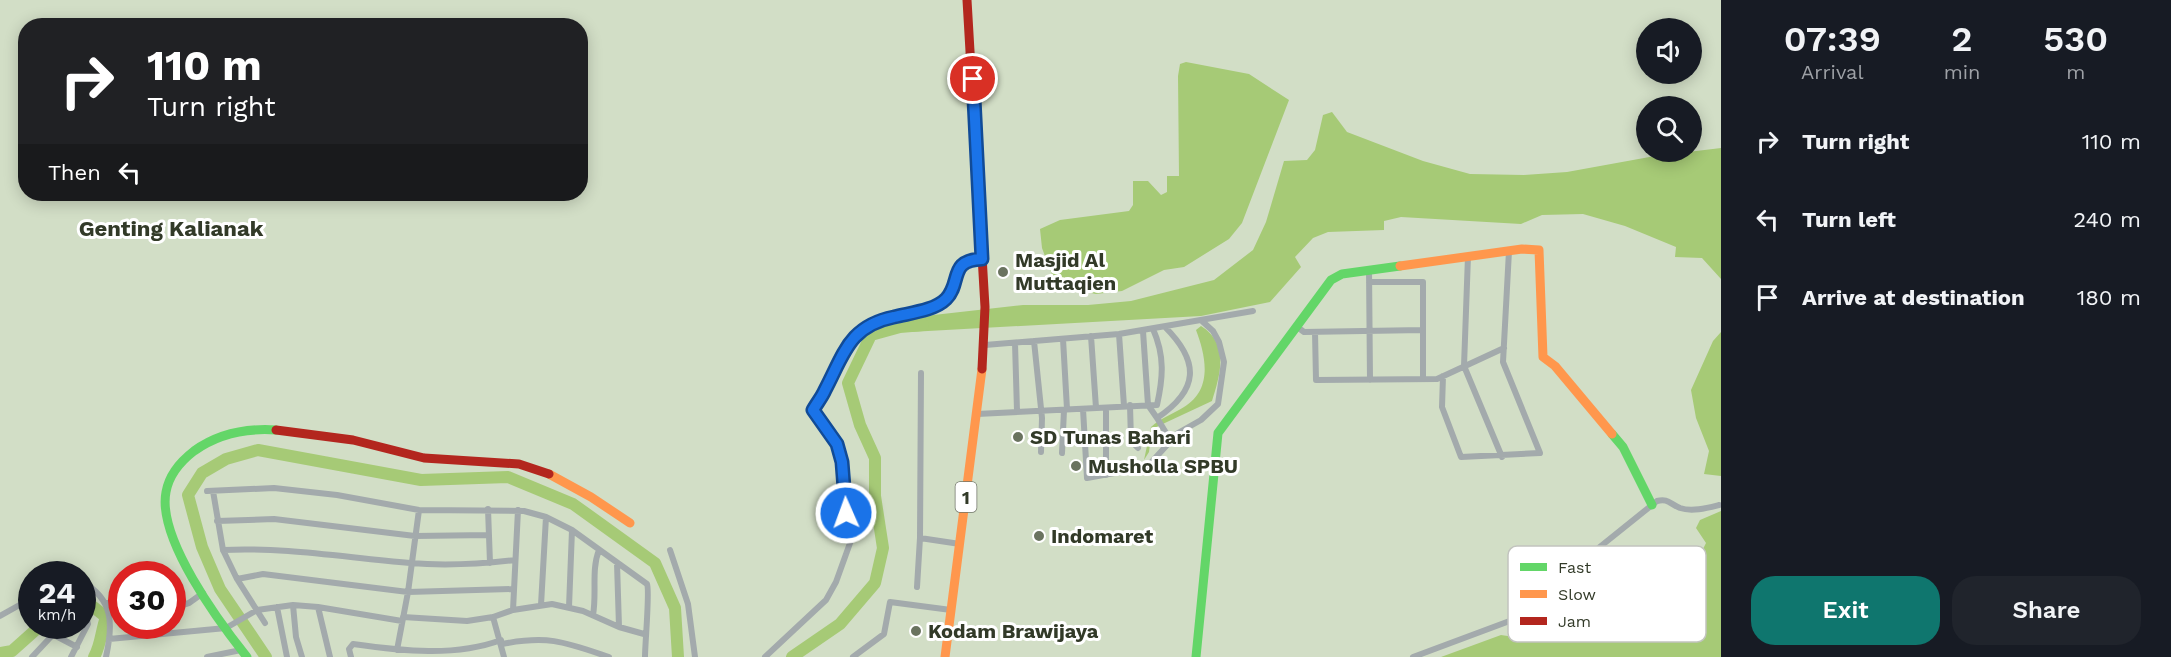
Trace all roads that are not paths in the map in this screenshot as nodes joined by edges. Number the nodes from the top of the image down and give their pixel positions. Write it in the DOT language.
graph roads {
  1 [pos="967,0"];
  2 [pos="1509,251"];
  3 [pos="1468,256"];
  4 [pos="982,259"];
  5 [pos="1369,269"];
  6 [pos="1369,282"];
  7 [pos="1253,311"];
  8 [pos="1202,321"];
  9 [pos="1296,326"];
  10 [pos="1165,327"];
  11 [pos="1153,329"];
  12 [pos="1423,330"];
  13 [pos="1143,331"];
  14 [pos="1370,331"];
  15 [pos="1315,332"];
  16 [pos="1119,334"];
  17 [pos="1091,336"];
  18 [pos="1063,339"];
  19 [pos="985,341"];
  20 [pos="1034,341"];
  21 [pos="1015,343"];
  22 [pos="1504,348"];
  23 [pos="1464,366"];
  24 [pos="921,373"];
  25 [pos="1443,376"];
  26 [pos="1423,379"];
  27 [pos="1370,380"];
  28 [pos="1149,405"];
  29 [pos="1127,406"];
  30 [pos="1040,408"];
  31 [pos="1096,408"];
  32 [pos="1106,408"];
  33 [pos="1065,409"];
  34 [pos="1083,409"];
  35 [pos="1017,411"];
  36 [pos="977,414"];
  37 [pos="1158,419"];
  38 [pos="1171,441"];
  39 [pos="1138,448"];
  40 [pos="1041,452"];
  41 [pos="1062,453"];
  42 [pos="1502,457"];
  43 [pos="1106,475"];
  44 [pos="1652,505"];
  45 [pos="1719,505"];
  46 [pos="488,508"];
  47 [pos="419,510"];
  48 [pos="518,510"];
  49 [pos="546,517"];
  50 [pos="217,521"];
  51 [pos="630,523"];
  52 [pos="572,530"];
  53 [pos="489,535"];
  54 [pos="415,536"];
  55 [pos="920,538"];
  56 [pos="960,544"];
  57 [pos="1601,546"];
  58 [pos="223,550"];
  59 [pos="599,550"];
  60 [pos="670,550"];
  61 [pos="515,560"];
  62 [pos="490,563"];
  63 [pos="617,563"];
  64 [pos="412,564"];
  65 [pos="237,579"];
  66 [pos="917,586"];
  67 [pos="513,589"];
  68 [pos="96,591"];
  69 [pos="408,592"];
  70 [pos="203,593"];
  71 [pos="107,603"];
  72 [pos="18,604"];
  73 [pos="186,604"];
  74 [pos="541,605"];
  75 [pos="293,606"];
  76 [pos="277,607"];
  77 [pos="318,607"];
  78 [pos="568,607"];
  79 [pos="257,610"];
  80 [pos="513,610"];
  81 [pos="951,610"];
  82 [pos="108,615"];
  83 [pos="593,615"];
  84 [pos="0,616"];
  85 [pos="493,617"];
  86 [pos="402,619"];
  87 [pos="1508,621"];
  88 [pos="265,623"];
  89 [pos="619,627"];
  90 [pos="226,628"];
  91 [pos="186,632"];
  92 [pos="644,633"];
  93 [pos="50,639"];
  94 [pos="62,639"];
  95 [pos="81,639"];
  96 [pos="110,639"];
  97 [pos="502,642"];
  98 [pos="77,647"];
  99 [pos="397,650"];
  100 [pos="244,654"];
  101 [pos="286,655"];
  102 [pos="32,657"];
  103 [pos="71,657"];
  104 [pos="106,657"];
  105 [pos="207,657"];
  106 [pos="302,657"];
  107 [pos="330,657"];
  108 [pos="351,657"];
  109 [pos="504,657"];
  110 [pos="609,657"];
  111 [pos="645,657"];
  112 [pos="695,657"];
  113 [pos="765,657"];
  114 [pos="853,657"];
  115 [pos="945,657"];
  116 [pos="1196,657"];
  117 [pos="1413,657"];
  1 -- 4 [label="main road, 1"];
  2 -- 3 [label="main road"];
  2 -- 22 [label="street"];
  2 -- 44 [label="main road"];
  3 -- 5 [label="main road"];
  3 -- 23 [label="street"];
  4 -- 19 [label="main road, 1"];
  4 -- 113 [label="street"];
  5 -- 6 [label="street"];
  5 -- 9 [label="main road"];
  6 -- 12 [label="street"];
  6 -- 14 [label="street"];
  7 -- 8 [label="street"];
  8 -- 10 [label="street"];
  8 -- 38 [label="street"];
  9 -- 15 [label="street"];
  9 -- 116 [label="main road"];
  10 -- 11 [label="street"];
  10 -- 37 [label="street"];
  11 -- 13 [label="street"];
  11 -- 28 [label="street"];
  12 -- 14 [label="street"];
  12 -- 26 [label="street"];
  13 -- 16 [label="street"];
  13 -- 28 [label="street"];
  14 -- 15 [label="street"];
  14 -- 27 [label="street"];
  15 -- 27 [label="street"];
  16 -- 17 [label="street"];
  16 -- 29 [label="street"];
  17 -- 18 [label="street"];
  17 -- 31 [label="street"];
  18 -- 20 [label="street"];
  18 -- 33 [label="street"];
  19 -- 21 [label="street"];
  19 -- 36 [label="main road, 1"];
  20 -- 21 [label="street"];
  20 -- 30 [label="street"];
  21 -- 35 [label="street"];
  22 -- 23 [label="street"];
  22 -- 42 [label="street"];
  23 -- 25 [label="street"];
  23 -- 42 [label="street"];
  24 -- 55 [label="street"];
  25 -- 26 [label="street"];
  25 -- 42 [label="street"];
  26 -- 27 [label="street"];
  28 -- 29 [label="street"];
  28 -- 37 [label="street"];
  29 -- 32 [label="street"];
  29 -- 39 [label="street"];
  30 -- 33 [label="street"];
  30 -- 35 [label="street"];
  30 -- 40 [label="street"];
  31 -- 32 [label="street"];
  31 -- 34 [label="street"];
  32 -- 43 [label="street"];
  33 -- 34 [label="street"];
  33 -- 41 [label="street"];
  34 -- 43 [label="street"];
  35 -- 36 [label="street"];
  36 -- 56 [label="main road, 1"];
  37 -- 38 [label="street"];
  38 -- 43 [label="street"];
  44 -- 45 [label="street"];
  44 -- 57 [label="street"];
  46 -- 47 [label="street"];
  46 -- 48 [label="street"];
  46 -- 53 [label="street"];
  47 -- 50 [label="street"];
  47 -- 54 [label="street"];
  48 -- 49 [label="street"];
  48 -- 61 [label="street"];
  49 -- 52 [label="street"];
  49 -- 74 [label="street"];
  50 -- 54 [label="street"];
  50 -- 58 [label="street"];
  51 -- 70 [label="main road"];
  52 -- 59 [label="street"];
  52 -- 78 [label="street"];
  53 -- 54 [label="street"];
  53 -- 62 [label="street"];
  54 -- 64 [label="street"];
  55 -- 56 [label="street"];
  55 -- 66 [label="street"];
  56 -- 81 [label="main road, 1"];
  58 -- 64 [label="street"];
  58 -- 65 [label="street"];
  59 -- 63 [label="street"];
  59 -- 83 [label="street"];
  60 -- 112 [label="street"];
  61 -- 62 [label="street"];
  61 -- 67 [label="street"];
  62 -- 64 [label="street"];
  63 -- 89 [label="street"];
  63 -- 92 [label="street"];
  64 -- 69 [label="street"];
  65 -- 69 [label="street"];
  65 -- 79 [label="street"];
  67 -- 69 [label="street"];
  67 -- 80 [label="street"];
  68 -- 71 [label="street"];
  69 -- 86 [label="street"];
  70 -- 73 [label="street"];
  70 -- 90 [label="main road"];
  71 -- 82 [label="street"];
  72 -- 84 [label="street"];
  74 -- 78 [label="street"];
  74 -- 80 [label="street"];
  75 -- 76 [label="street"];
  75 -- 77 [label="street"];
  75 -- 106 [label="street"];
  76 -- 79 [label="street"];
  76 -- 101 [label="street"];
  77 -- 86 [label="street"];
  77 -- 107 [label="street"];
  78 -- 83 [label="street"];
  79 -- 88 [label="street"];
  79 -- 90 [label="street"];
  80 -- 85 [label="street"];
  81 -- 114 [label="street"];
  81 -- 115 [label="main road, 1"];
  83 -- 89 [label="street"];
  85 -- 86 [label="street"];
  85 -- 97 [label="street"];
  86 -- 99 [label="street"];
  87 -- 117 [label="street"];
  89 -- 92 [label="street"];
  90 -- 91 [label="street"];
  90 -- 100 [label="main road"];
  92 -- 111 [label="street"];
  93 -- 102 [label="street"];
  94 -- 98 [label="street"];
  95 -- 98 [label="street"];
  96 -- 104 [label="street"];
  97 -- 99 [label="street"];
  97 -- 109 [label="street"];
  97 -- 110 [label="street"];
  98 -- 103 [label="street"];
  99 -- 108 [label="street"];
  100 -- 105 [label="street"];
}
